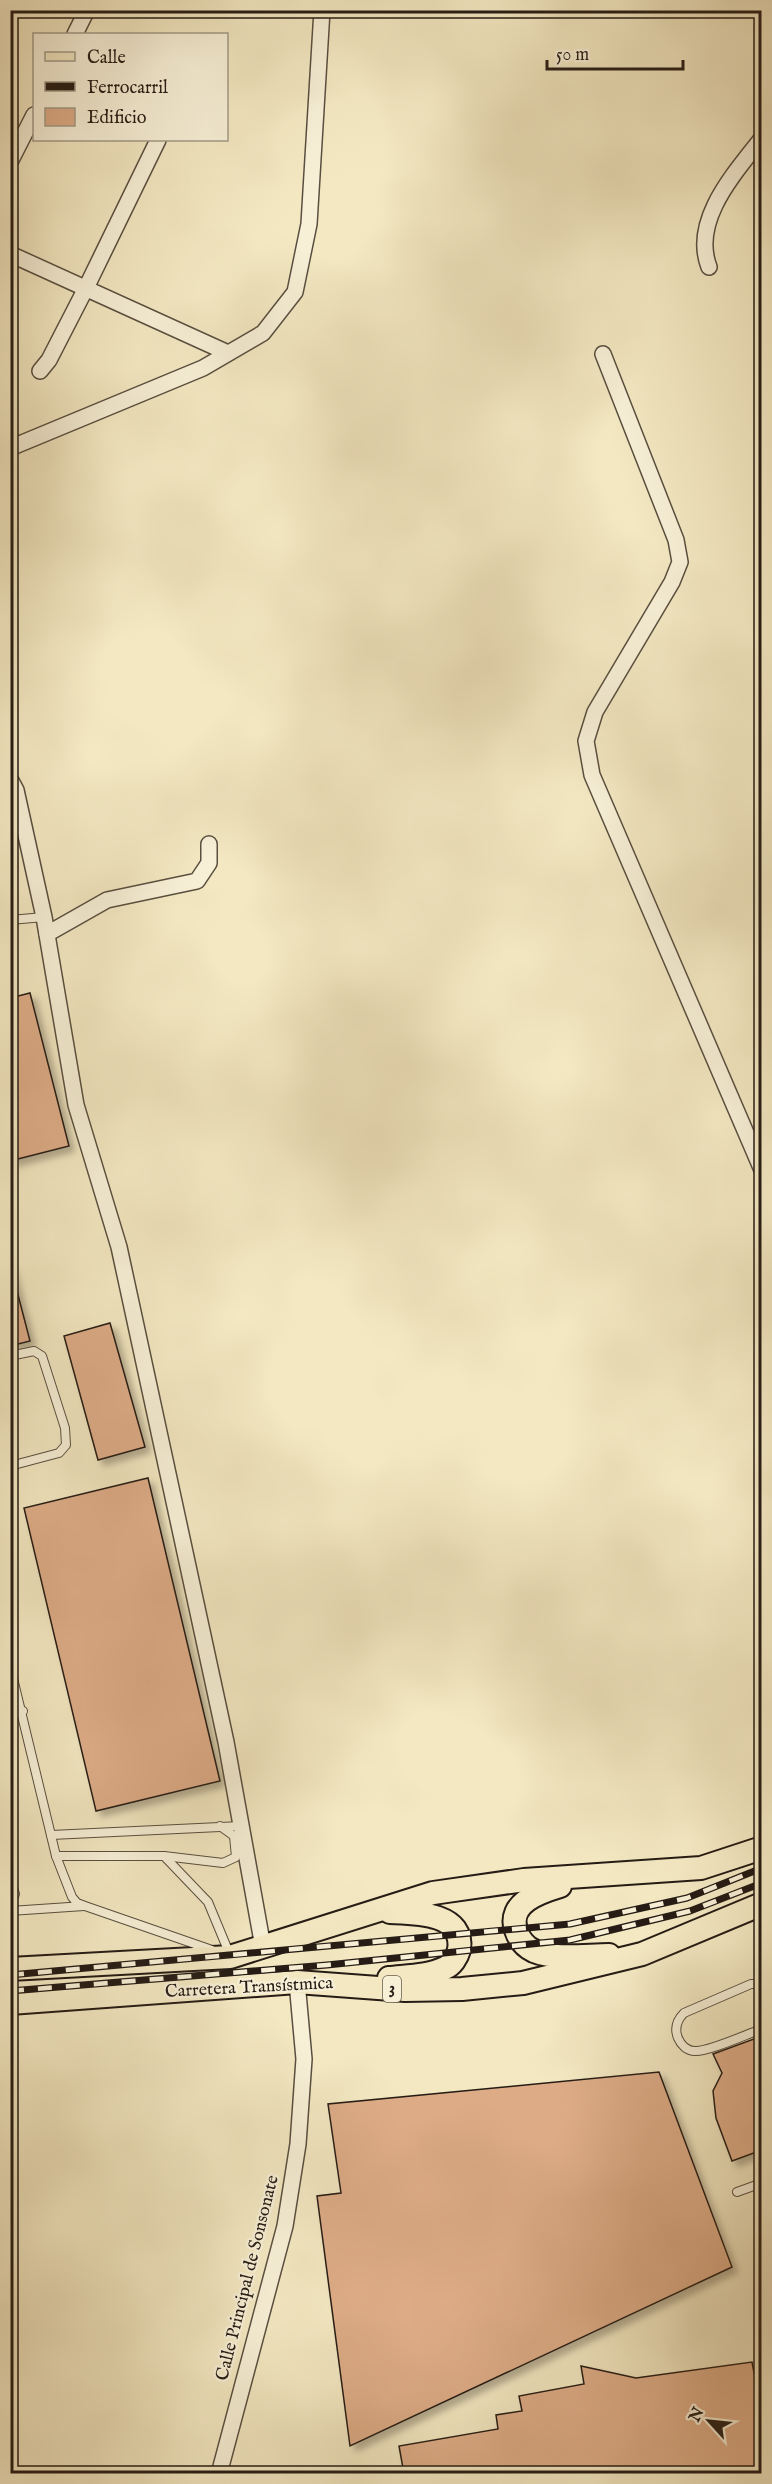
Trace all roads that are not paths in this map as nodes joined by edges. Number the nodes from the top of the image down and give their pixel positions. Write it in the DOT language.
graph roads {
  1 [pos="87,10"];
  2 [pos="322,10"];
  3 [pos="76,33"];
  4 [pos="33,117"];
  5 [pos="762,138"];
  6 [pos="158,141"];
  7 [pos="10,162"];
  8 [pos="10,254"];
  9 [pos="709,267"];
  10 [pos="86,288"];
  11 [pos="228,353"];
  12 [pos="603,354"];
  13 [pos="40,371"];
  14 [pos="10,448"];
  15 [pos="10,778"];
  16 [pos="209,844"];
  17 [pos="44,917"];
  18 [pos="10,920"];
  19 [pos="47,934"];
  20 [pos="762,1170"];
  21 [pos="10,1356"];
  22 [pos="10,1466"];
  23 [pos="10,1666"];
  24 [pos="23,1711"];
  25 [pos="10,1714"];
  26 [pos="220,1826"];
  27 [pos="242,1826"];
  28 [pos="51,1834"];
  29 [pos="762,1848"];
  30 [pos="56,1856"];
  31 [pos="164,1856"];
  32 [pos="587,1877"];
  33 [pos="10,1879"];
  34 [pos="10,1905"];
  35 [pos="85,1906"];
  36 [pos="760,1908"];
  37 [pos="10,1911"];
  38 [pos="369,1912"];
  39 [pos="263,1947"];
  40 [pos="642,1954"];
  41 [pos="230,1957"];
  42 [pos="10,1970"];
  43 [pos="297,1982"];
  44 [pos="337,1983"];
  45 [pos="762,1984"];
  46 [pos="10,2003"];
  47 [pos="762,2029"];
  48 [pos="762,2183"];
  49 [pos="737,2192"];
  50 [pos="219,2474"];
  1 -- 3 [label="street"];
  2 -- 11 [label="street"];
  4 -- 7 [label="street"];
  5 -- 9 [label="street"];
  6 -- 10 [label="street"];
  8 -- 10 [label="street"];
  10 -- 11 [label="street"];
  10 -- 13 [label="street"];
  11 -- 14 [label="street"];
  12 -- 20 [label="street"];
  15 -- 17 [label="street"];
  16 -- 19 [label="street"];
  17 -- 18 [label="lane"];
  17 -- 19 [label="street"];
  19 -- 27 [label="street"];
  21 -- 22 [label="lane"];
  23 -- 24 [label="lane"];
  24 -- 25 [label="lane"];
  24 -- 28 [label="lane"];
  26 -- 27 [label="lane"];
  26 -- 28 [label="lane"];
  26 -- 31 [label="lane"];
  27 -- 39 [label="street"];
  28 -- 30 [label="lane"];
  29 -- 32 [label="main road, Carretera Transístmica"];
  30 -- 31 [label="lane"];
  30 -- 35 [label="lane"];
  31 -- 41 [label="lane"];
  32 -- 38 [label="main road, Carretera Transístmica"];
  32 -- 40 [label="main road"];
  33 -- 34 [label="lane"];
  35 -- 37 [label="lane"];
  35 -- 41 [label="lane"];
  36 -- 40 [label="main road, Carretera Transístmica / 3"];
  38 -- 39 [label="main road, Carretera Transístmica"];
  38 -- 44 [label="main road"];
  39 -- 41 [label="main road, Carretera Transístmica"];
  40 -- 44 [label="main road, Carretera Transístmica / 3"];
  41 -- 42 [label="main road, Carretera Transístmica"];
  43 -- 44 [label="main road, Carretera Transístmica / 3"];
  43 -- 46 [label="main road, Carretera Transístmica / 3"];
  43 -- 50 [label="street, Calle Principal de Sonsonate"];
  45 -- 47 [label="lane"];
  48 -- 49 [label="lane"];
}
